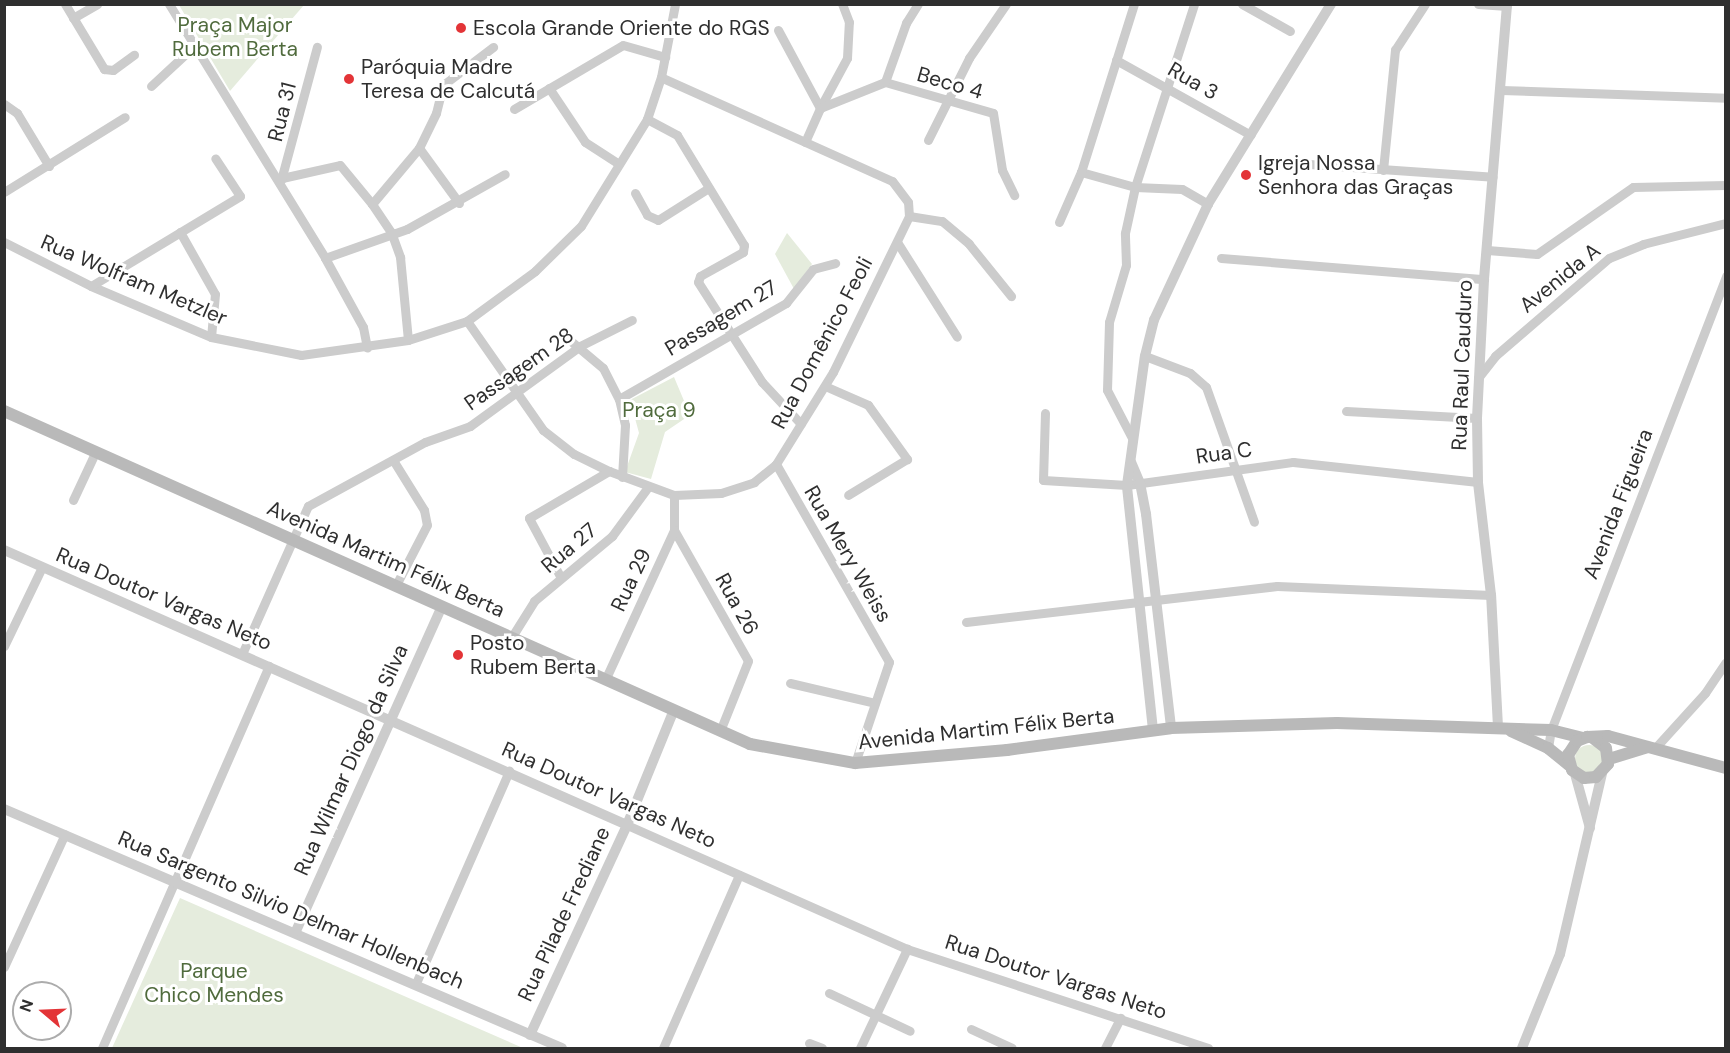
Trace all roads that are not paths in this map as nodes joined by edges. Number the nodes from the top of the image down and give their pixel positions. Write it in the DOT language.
graph roads {
  1 [pos="65,4"];
  2 [pos="97,4"];
  3 [pos="169,4"];
  4 [pos="675,4"];
  5 [pos="842,4"];
  6 [pos="918,4"];
  7 [pos="1006,4"];
  8 [pos="1194,4"];
  9 [pos="1242,4"];
  10 [pos="1330,4"];
  11 [pos="1425,4"];
  12 [pos="1478,4"];
  13 [pos="1132,5"];
  14 [pos="1507,5"];
  15 [pos="73,18"];
  16 [pos="778,30"];
  17 [pos="1290,31"];
  18 [pos="194,46"];
  19 [pos="317,47"];
  20 [pos="493,48"];
  21 [pos="134,55"];
  22 [pos="665,57"];
  23 [pos="1116,60"];
  24 [pos="661,77"];
  25 [pos="885,82"];
  26 [pos="1166,85"];
  27 [pos="151,86"];
  28 [pos="549,88"];
  29 [pos="1501,90"];
  30 [pos="1725,98"];
  31 [pos="944,102"];
  32 [pos="4,104"];
  33 [pos="820,108"];
  34 [pos="514,110"];
  35 [pos="125,117"];
  36 [pos="647,119"];
  37 [pos="1251,135"];
  38 [pos="928,140"];
  39 [pos="805,142"];
  40 [pos="419,148"];
  41 [pos="215,158"];
  42 [pos="619,164"];
  43 [pos="1309,164"];
  44 [pos="49,166"];
  45 [pos="1383,170"];
  46 [pos="1081,172"];
  47 [pos="505,174"];
  48 [pos="1493,177"];
  49 [pos="280,181"];
  50 [pos="1725,185"];
  51 [pos="1136,187"];
  52 [pos="4,192"];
  53 [pos="635,193"];
  54 [pos="709,193"];
  55 [pos="1014,195"];
  56 [pos="459,202"];
  57 [pos="372,204"];
  58 [pos="1208,204"];
  59 [pos="909,216"];
  60 [pos="1059,222"];
  61 [pos="1725,223"];
  62 [pos="391,231"];
  63 [pos="180,232"];
  64 [pos="4,242"];
  65 [pos="897,242"];
  66 [pos="1487,250"];
  67 [pos="325,258"];
  68 [pos="1221,258"];
  69 [pos="836,263"];
  70 [pos="1725,276"];
  71 [pos="1484,279"];
  72 [pos="91,286"];
  73 [pos="1011,296"];
  74 [pos="632,320"];
  75 [pos="467,321"];
  76 [pos="732,334"];
  77 [pos="211,337"];
  78 [pos="957,337"];
  79 [pos="408,340"];
  80 [pos="576,344"];
  81 [pos="368,348"];
  82 [pos="1145,356"];
  83 [pos="1479,356"];
  84 [pos="1495,356"];
  85 [pos="1478,378"];
  86 [pos="825,386"];
  87 [pos="516,395"];
  88 [pos="619,399"];
  89 [pos="4,411"];
  90 [pos="1346,411"];
  91 [pos="1045,413"];
  92 [pos="1477,418"];
  93 [pos="801,424"];
  94 [pos="1132,438"];
  95 [pos="95,453"];
  96 [pos="393,460"];
  97 [pos="1131,461"];
  98 [pos="776,464"];
  99 [pos="1236,468"];
  100 [pos="609,471"];
  101 [pos="622,477"];
  102 [pos="1478,482"];
  103 [pos="1140,483"];
  104 [pos="1127,486"];
  105 [pos="648,487"];
  106 [pos="674,495"];
  107 [pos="848,495"];
  108 [pos="73,500"];
  109 [pos="1254,522"];
  110 [pos="674,530"];
  111 [pos="294,540"];
  112 [pos="4,550"];
  113 [pos="42,567"];
  114 [pos="561,578"];
  115 [pos="396,585"];
  116 [pos="1491,595"];
  117 [pos="1157,599"];
  118 [pos="1140,602"];
  119 [pos="442,606"];
  120 [pos="966,622"];
  121 [pos="513,635"];
  122 [pos="4,646"];
  123 [pos="242,654"];
  124 [pos="1725,662"];
  125 [pos="269,666"];
  126 [pos="606,678"];
  127 [pos="790,683"];
  128 [pos="875,703"];
  129 [pos="674,710"];
  130 [pos="390,717"];
  131 [pos="1500,727"];
  132 [pos="1172,729"];
  133 [pos="720,730"];
  134 [pos="1153,730"];
  135 [pos="1551,730"];
  136 [pos="1587,738"];
  137 [pos="1653,747"];
  138 [pos="1548,748"];
  139 [pos="1609,759"];
  140 [pos="855,763"];
  141 [pos="1725,768"];
  142 [pos="1572,770"];
  143 [pos="509,771"];
  144 [pos="1602,773"];
  145 [pos="4,809"];
  146 [pos="627,825"];
  147 [pos="65,834"];
  148 [pos="1591,835"];
  149 [pos="739,875"];
  150 [pos="176,883"];
  151 [pos="296,931"];
  152 [pos="907,949"];
  153 [pos="4,967"];
  154 [pos="416,983"];
  155 [pos="829,993"];
  156 [pos="876,1015"];
  157 [pos="1120,1018"];
  158 [pos="971,1029"];
  159 [pos="910,1031"];
  160 [pos="530,1035"];
  161 [pos="809,1043"];
  162 [pos="102,1048"];
  163 [pos="562,1048"];
  164 [pos="663,1048"];
  165 [pos="822,1048"];
  166 [pos="860,1048"];
  167 [pos="1012,1048"];
  168 [pos="1105,1048"];
  169 [pos="1208,1048"];
  170 [pos="1522,1048"];
  1 -- 15 [label="street"];
  2 -- 15 [label="street"];
  3 -- 18 [label="street"];
  4 -- 22 [label="street, Rua Wolfram Metzler"];
  5 -- 33 [label="street"];
  6 -- 25 [label="street"];
  7 -- 31 [label="street"];
  8 -- 26 [label="street"];
  9 -- 17 [label="street"];
  10 -- 37 [label="street"];
  11 -- 45 [label="street"];
  12 -- 14 [label="street"];
  13 -- 23 [label="street"];
  14 -- 29 [label="street, Rua Raul Cauduro"];
  15 -- 21 [label="street"];
  16 -- 33 [label="street"];
  18 -- 27 [label="street"];
  18 -- 49 [label="street"];
  19 -- 49 [label="street, Rua 31"];
  20 -- 40 [label="street"];
  22 -- 24 [label="street, Rua Wolfram Metzler"];
  22 -- 28 [label="street"];
  23 -- 26 [label="street, Rua 3"];
  23 -- 46 [label="street"];
  24 -- 36 [label="street, Rua Wolfram Metzler"];
  24 -- 39 [label="street"];
  25 -- 31 [label="street, Beco 4"];
  25 -- 33 [label="street"];
  26 -- 37 [label="street, Rua 3"];
  26 -- 51 [label="street"];
  28 -- 34 [label="street"];
  28 -- 42 [label="street"];
  29 -- 30 [label="street"];
  29 -- 48 [label="street, Rua Raul Cauduro"];
  31 -- 38 [label="street"];
  31 -- 55 [label="street, Beco 4"];
  32 -- 44 [label="street"];
  33 -- 39 [label="street"];
  35 -- 44 [label="street"];
  36 -- 42 [label="street, Rua Wolfram Metzler"];
  36 -- 54 [label="street"];
  37 -- 58 [label="street"];
  39 -- 59 [label="street"];
  40 -- 56 [label="street"];
  40 -- 57 [label="street"];
  41 -- 63 [label="street"];
  42 -- 75 [label="street, Rua Wolfram Metzler"];
  43 -- 45 [label="street"];
  44 -- 52 [label="street"];
  45 -- 48 [label="street"];
  46 -- 51 [label="street"];
  46 -- 60 [label="street"];
  47 -- 56 [label="street"];
  48 -- 66 [label="street, Rua Raul Cauduro"];
  49 -- 57 [label="street"];
  49 -- 67 [label="street"];
  50 -- 66 [label="street"];
  51 -- 58 [label="street"];
  51 -- 94 [label="street"];
  53 -- 54 [label="street"];
  54 -- 76 [label="street"];
  56 -- 62 [label="street"];
  57 -- 62 [label="street"];
  58 -- 82 [label="street"];
  59 -- 65 [label="street, Rua Domênico Feoli"];
  59 -- 73 [label="street"];
  61 -- 84 [label="street, Avenida A"];
  62 -- 67 [label="street"];
  62 -- 79 [label="street"];
  63 -- 72 [label="street"];
  63 -- 77 [label="street"];
  64 -- 72 [label="street, Rua Wolfram Metzler"];
  65 -- 78 [label="street"];
  65 -- 86 [label="street, Rua Domênico Feoli"];
  66 -- 71 [label="street, Rua Raul Cauduro"];
  67 -- 81 [label="street"];
  68 -- 71 [label="street"];
  69 -- 76 [label="street, Passagem 27"];
  70 -- 135 [label="street, Avenida Figueira"];
  71 -- 83 [label="street, Rua Raul Cauduro"];
  72 -- 77 [label="street, Rua Wolfram Metzler"];
  74 -- 80 [label="street, Passagem 28"];
  75 -- 79 [label="street, Rua Wolfram Metzler"];
  75 -- 87 [label="street, Rua Domênico Feoli"];
  76 -- 88 [label="street, Passagem 27"];
  76 -- 93 [label="street"];
  77 -- 81 [label="street, Rua Wolfram Metzler"];
  79 -- 81 [label="street, Rua Wolfram Metzler"];
  80 -- 87 [label="street, Passagem 28"];
  80 -- 88 [label="street"];
  82 -- 94 [label="street"];
  82 -- 99 [label="street"];
  83 -- 84 [label="street"];
  83 -- 85 [label="street, Rua Raul Cauduro"];
  84 -- 85 [label="street, Avenida A"];
  85 -- 92 [label="street, Rua Raul Cauduro"];
  86 -- 93 [label="street, Rua Domênico Feoli"];
  86 -- 107 [label="street"];
  87 -- 96 [label="street, Passagem 28"];
  87 -- 100 [label="street, Rua Domênico Feoli"];
  88 -- 101 [label="street"];
  89 -- 95 [label="main road, Avenida Martim Félix Berta"];
  90 -- 92 [label="street"];
  91 -- 104 [label="street, Rua C"];
  92 -- 102 [label="street, Rua Raul Cauduro"];
  93 -- 98 [label="street, Rua Domênico Feoli"];
  94 -- 97 [label="street"];
  95 -- 108 [label="street"];
  95 -- 111 [label="main road, Avenida Martim Félix Berta"];
  96 -- 111 [label="street, Passagem 28"];
  96 -- 115 [label="street"];
  97 -- 103 [label="street"];
  97 -- 104 [label="street"];
  98 -- 106 [label="street, Rua Domênico Feoli"];
  98 -- 128 [label="street, Rua Mery Weiss"];
  99 -- 102 [label="street, Rua C"];
  99 -- 103 [label="street, Rua C"];
  99 -- 109 [label="street"];
  100 -- 101 [label="street, Rua Domênico Feoli"];
  100 -- 114 [label="street"];
  101 -- 105 [label="street, Rua Domênico Feoli"];
  102 -- 116 [label="street, Rua Raul Cauduro"];
  103 -- 104 [label="street, Rua C"];
  103 -- 117 [label="street"];
  104 -- 118 [label="street"];
  105 -- 106 [label="street, Rua Domênico Feoli"];
  105 -- 114 [label="street, Rua 27"];
  106 -- 110 [label="street, Rua 26"];
  110 -- 126 [label="street, Rua 29"];
  110 -- 133 [label="street, Rua 26"];
  111 -- 115 [label="main road, Avenida Martim Félix Berta"];
  111 -- 123 [label="street, Passagem 28"];
  112 -- 113 [label="street, Rua Doutor Vargas Neto"];
  113 -- 122 [label="street"];
  113 -- 123 [label="street, Rua Doutor Vargas Neto"];
  114 -- 121 [label="street, Rua 27"];
  115 -- 119 [label="main road, Avenida Martim Félix Berta"];
  116 -- 117 [label="street"];
  116 -- 131 [label="street, Rua Raul Cauduro"];
  117 -- 118 [label="street"];
  117 -- 132 [label="street"];
  118 -- 120 [label="street"];
  118 -- 134 [label="street"];
  119 -- 121 [label="main road, Avenida Martim Félix Berta"];
  119 -- 130 [label="street, Rua Wilmar Diogo da Silva"];
  121 -- 126 [label="main road, Avenida Martim Félix Berta"];
  123 -- 125 [label="street, Rua Doutor Vargas Neto"];
  124 -- 137 [label="street"];
  125 -- 130 [label="street, Rua Doutor Vargas Neto"];
  125 -- 150 [label="street"];
  126 -- 129 [label="main road, Avenida Martim Félix Berta"];
  127 -- 128 [label="street"];
  128 -- 140 [label="street"];
  129 -- 133 [label="main road, Avenida Martim Félix Berta"];
  129 -- 146 [label="street, Rua Pilade Frediane"];
  130 -- 143 [label="street, Rua Doutor Vargas Neto"];
  130 -- 151 [label="street, Rua Wilmar Diogo da Silva"];
  131 -- 132 [label="main road, Avenida Martim Félix Berta"];
  131 -- 135 [label="main road, Avenida Martim Félix Berta"];
  131 -- 138 [label="main road, Avenida Martim Félix Berta"];
  132 -- 134 [label="main road, Avenida Martim Félix Berta"];
  133 -- 140 [label="main road, Avenida Martim Félix Berta"];
  134 -- 140 [label="main road, Avenida Martim Félix Berta"];
  135 -- 136 [label="main road, Avenida Martim Félix Berta"];
  135 -- 138 [label="street, Avenida Figueira"];
  136 -- 137 [label="main road, Avenida Martim Félix Berta"];
  136 -- 139 [label="main road"];
  136 -- 142 [label="main road"];
  137 -- 139 [label="main road"];
  137 -- 141 [label="main road, Avenida Martim Félix Berta"];
  138 -- 142 [label="main road, Avenida Martim Félix Berta"];
  139 -- 144 [label="main road"];
  142 -- 144 [label="main road"];
  142 -- 148 [label="street"];
  143 -- 146 [label="street, Rua Doutor Vargas Neto"];
  143 -- 154 [label="street"];
  144 -- 148 [label="street"];
  145 -- 147 [label="street, Rua Sargento Silvio Delmar Hollenbach"];
  146 -- 149 [label="street, Rua Doutor Vargas Neto"];
  146 -- 160 [label="street, Rua Pilade Frediane"];
  147 -- 150 [label="street, Rua Sargento Silvio Delmar Hollenbach"];
  147 -- 153 [label="street"];
  148 -- 170 [label="street"];
  149 -- 152 [label="street, Rua Doutor Vargas Neto"];
  149 -- 164 [label="street"];
  150 -- 151 [label="street, Rua Sargento Silvio Delmar Hollenbach"];
  150 -- 162 [label="street"];
  151 -- 154 [label="street, Rua Sargento Silvio Delmar Hollenbach"];
  152 -- 156 [label="street"];
  152 -- 157 [label="street, Rua Doutor Vargas Neto"];
  154 -- 160 [label="street, Rua Sargento Silvio Delmar Hollenbach"];
  155 -- 156 [label="street"];
  156 -- 159 [label="street"];
  156 -- 166 [label="street"];
  157 -- 168 [label="street"];
  157 -- 169 [label="street, Rua Doutor Vargas Neto"];
  158 -- 167 [label="street"];
  160 -- 163 [label="street, Rua Sargento Silvio Delmar Hollenbach"];
  161 -- 165 [label="street"];
}
